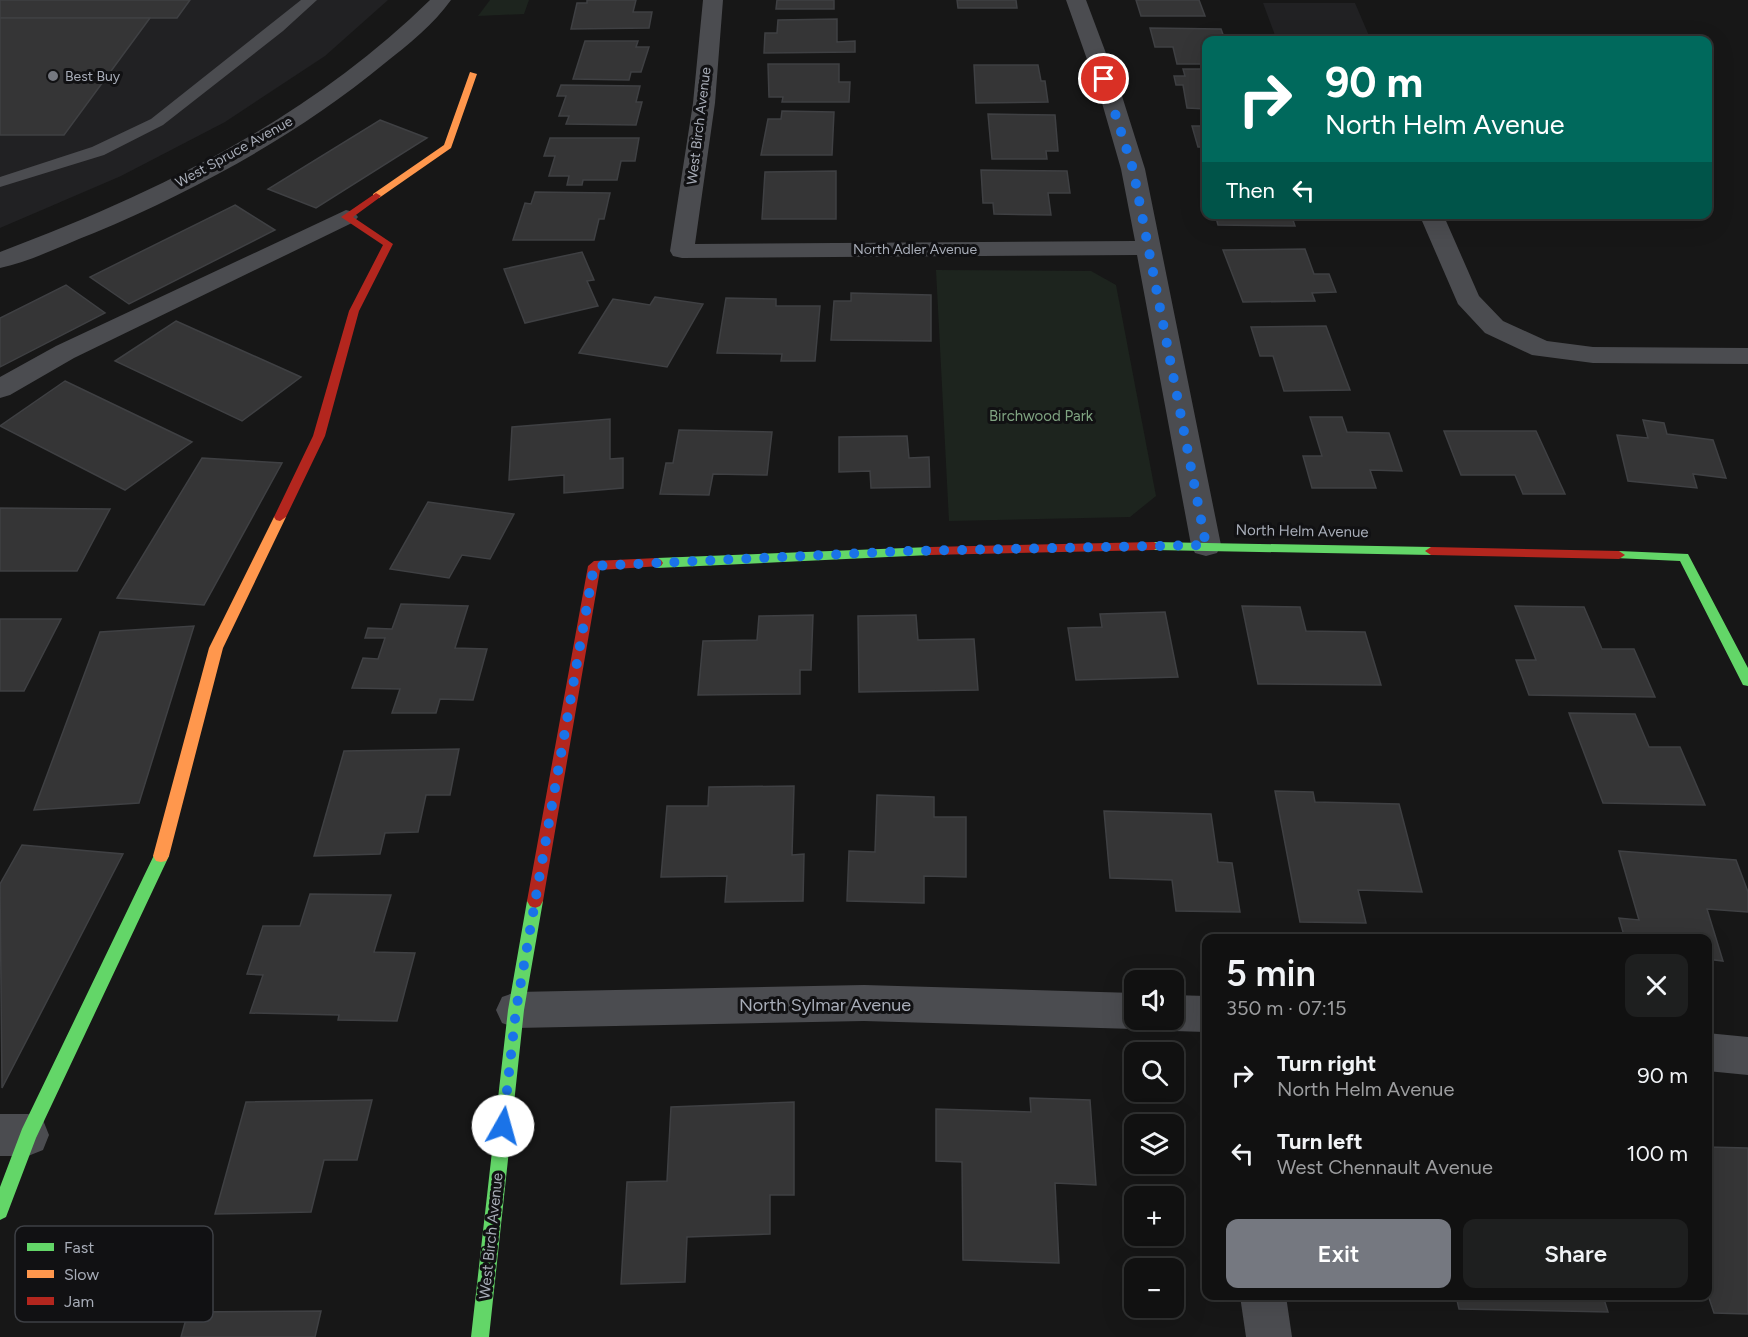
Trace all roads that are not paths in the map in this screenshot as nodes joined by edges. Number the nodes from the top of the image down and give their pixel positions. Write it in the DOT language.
graph roads {
  1 [pos="310,0"];
  2 [pos="441,0"];
  3 [pos="713,0"];
  4 [pos="1076,0"];
  5 [pos="473,74"];
  6 [pos="0,182"];
  7 [pos="346,217"];
  8 [pos="1433,219"];
  9 [pos="1149,248"];
  10 [pos="682,251"];
  11 [pos="0,261"];
  12 [pos="1748,356"];
  13 [pos="0,389"];
  14 [pos="1206,545"];
  15 [pos="594,566"];
  16 [pos="1748,681"];
  17 [pos="516,1010"];
  18 [pos="1124,1011"];
  19 [pos="1184,1013"];
  20 [pos="1202,1014"];
  21 [pos="1712,1052"];
  22 [pos="1748,1056"];
  23 [pos="14,1135"];
  24 [pos="0,1212"];
  25 [pos="1264,1300"];
  26 [pos="480,1337"];
  27 [pos="1269,1337"];
  1 -- 6 [label="lane"];
  2 -- 11 [label="street, West Spruce Avenue"];
  3 -- 10 [label="street, West Birch Avenue"];
  4 -- 9 [label="street"];
  5 -- 7 [label="street"];
  7 -- 13 [label="street"];
  7 -- 23 [label="street"];
  8 -- 12 [label="street"];
  9 -- 10 [label="street, North Adler Avenue"];
  9 -- 14 [label="street"];
  14 -- 15 [label="street, North Helm Avenue"];
  14 -- 16 [label="street, North Helm Avenue"];
  15 -- 17 [label="street, West Birch Avenue"];
  17 -- 18 [label="street, North Sylmar Avenue"];
  17 -- 26 [label="street, West Birch Avenue"];
  19 -- 20 [label="street"];
  21 -- 22 [label="street"];
  23 -- 24 [label="street"];
  25 -- 27 [label="street"];
}
